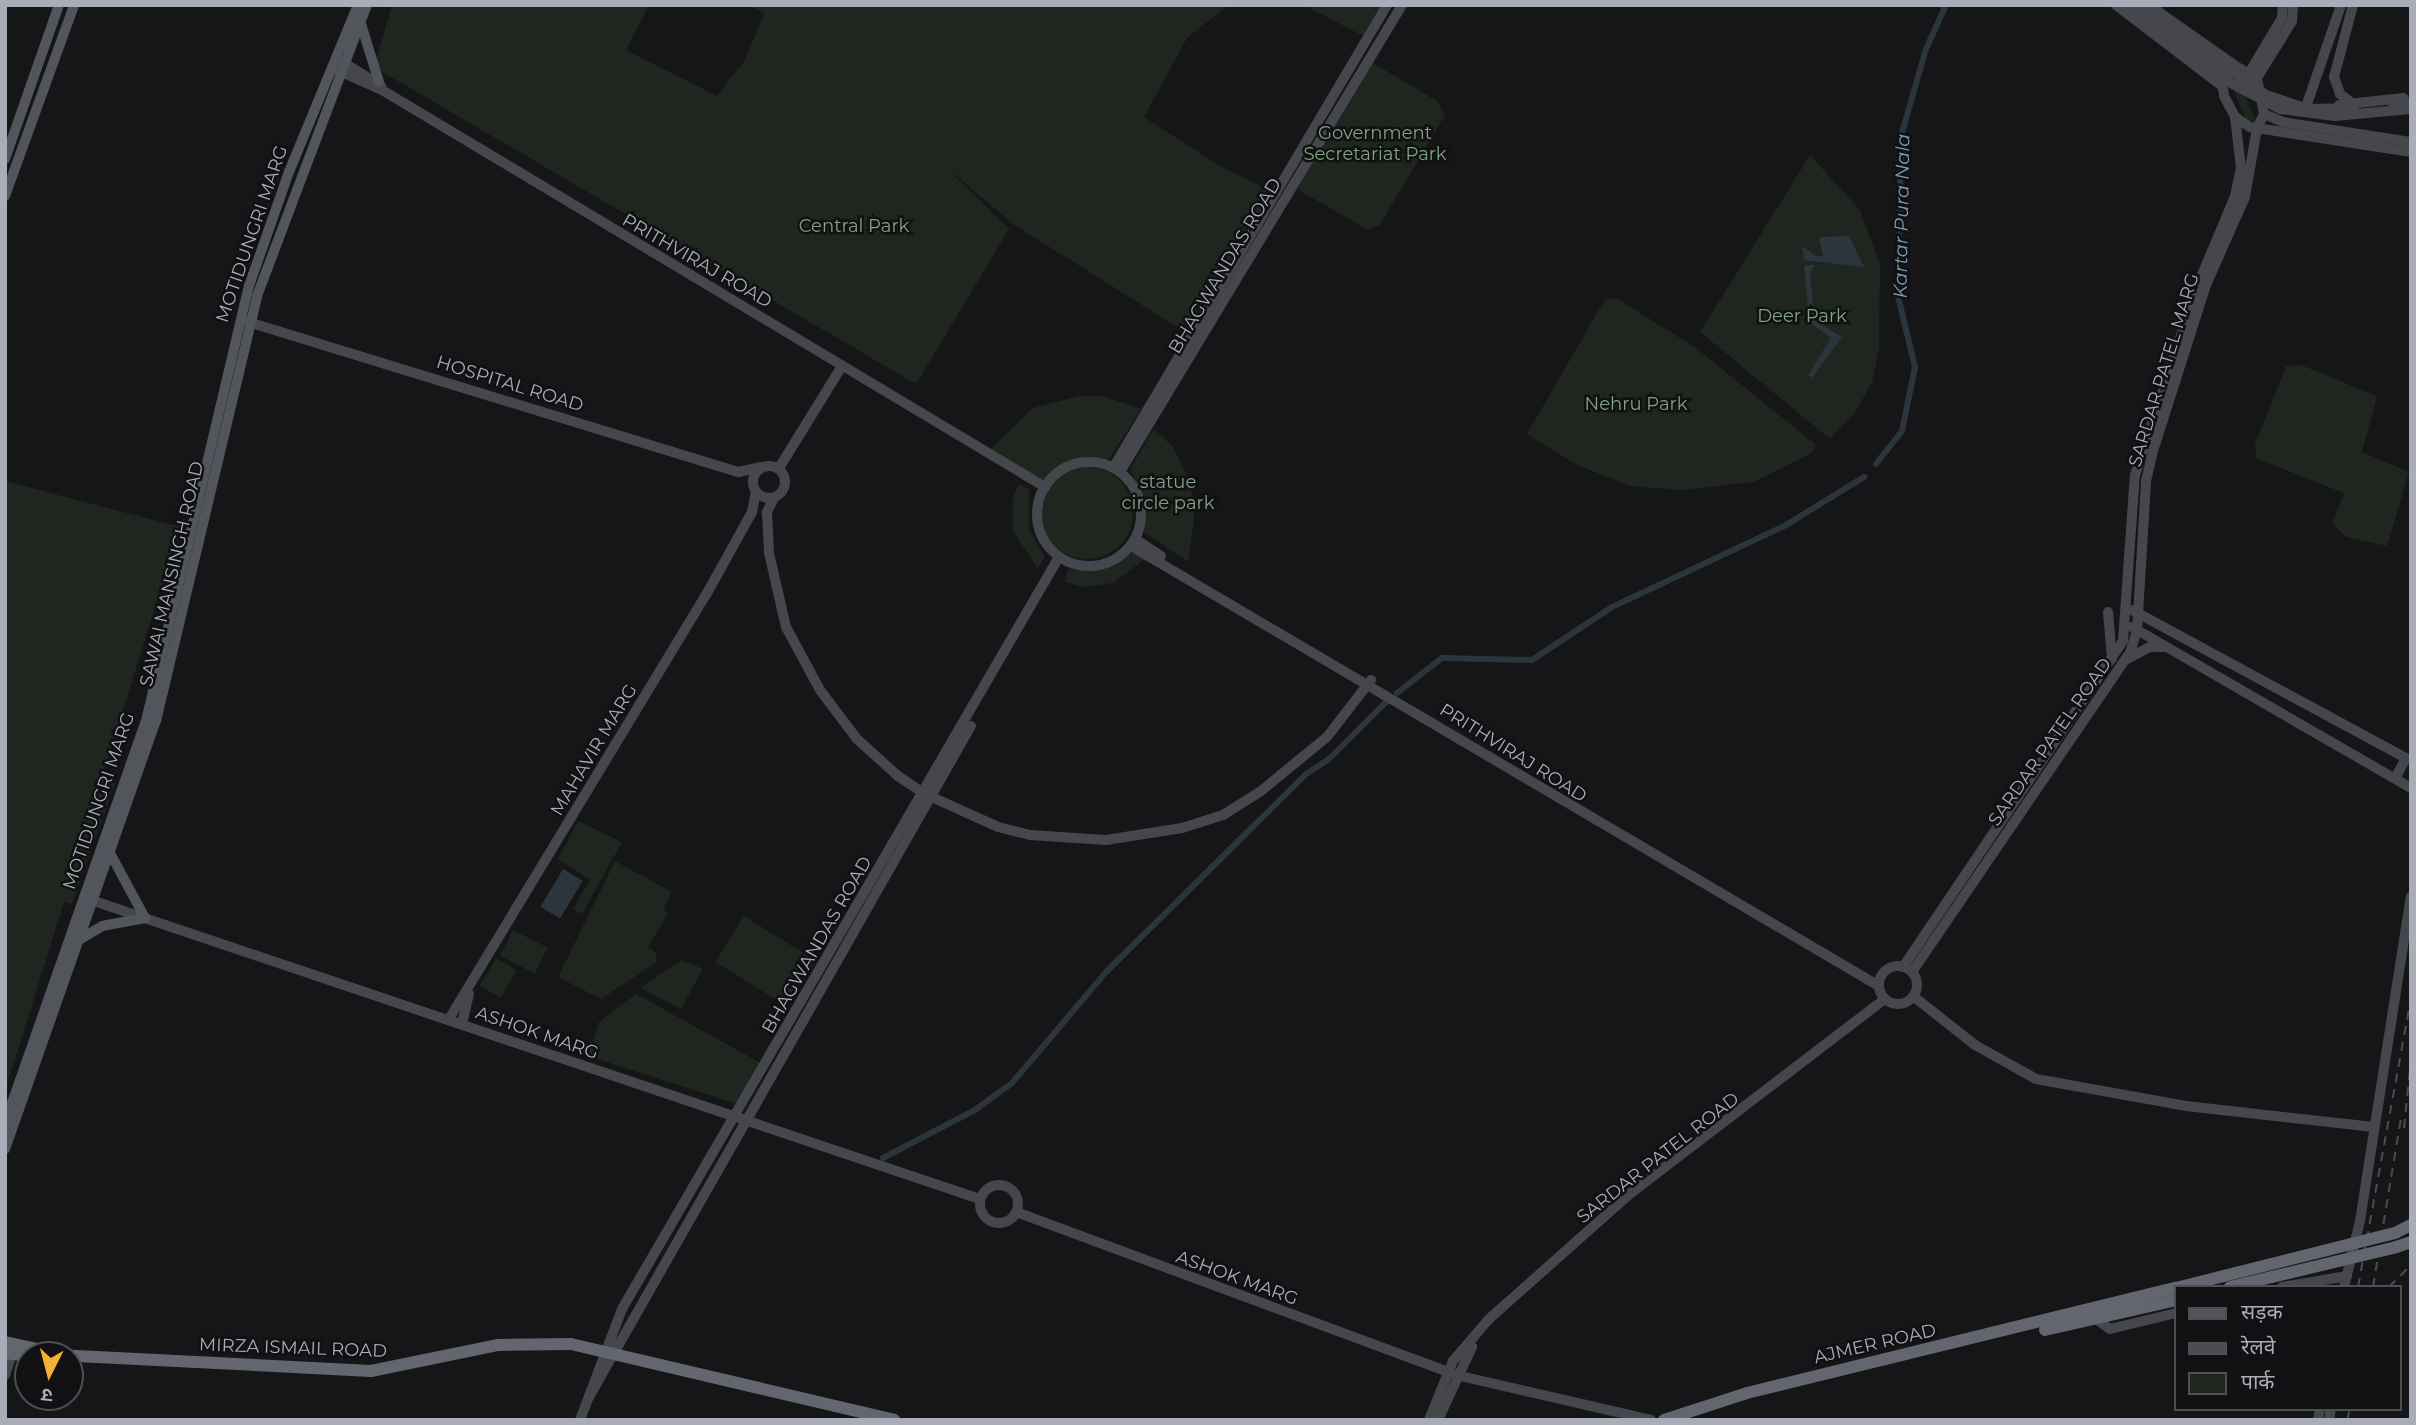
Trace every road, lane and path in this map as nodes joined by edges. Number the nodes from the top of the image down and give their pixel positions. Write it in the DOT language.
graph roads {
  1 [pos="59,5"];
  2 [pos="74,5"];
  3 [pos="358,5"];
  4 [pos="367,5"];
  5 [pos="1387,5"];
  6 [pos="1402,5"];
  7 [pos="2116,5"];
  8 [pos="2130,5"];
  9 [pos="2141,5"];
  10 [pos="2149,5"];
  11 [pos="2283,5"];
  12 [pos="2293,5"];
  13 [pos="2341,5"];
  14 [pos="2353,5"];
  15 [pos="360,21"];
  16 [pos="339,65"];
  17 [pos="2319,73"];
  18 [pos="2252,77"];
  19 [pos="2334,77"];
  20 [pos="381,86"];
  21 [pos="2222,86"];
  22 [pos="2411,100"];
  23 [pos="2352,103"];
  24 [pos="2307,104"];
  25 [pos="2411,109"];
  26 [pos="2264,114"];
  27 [pos="2235,117"];
  28 [pos="2279,126"];
  29 [pos="2256,128"];
  30 [pos="2411,142"];
  31 [pos="2411,152"];
  32 [pos="5,159"];
  33 [pos="5,196"];
  34 [pos="245,321"];
  35 [pos="842,366"];
  36 [pos="761,467"];
  37 [pos="779,468"];
  38 [pos="1117,470"];
  39 [pos="738,472"];
  40 [pos="755,487"];
  41 [pos="1045,487"];
  42 [pos="774,498"];
  43 [pos="746,524"];
  44 [pos="767,530"];
  45 [pos="1133,542"];
  46 [pos="1061,558"];
  47 [pos="2124,608"];
  48 [pos="2108,612"];
  49 [pos="2137,612"];
  50 [pos="2125,624"];
  51 [pos="2137,630"];
  52 [pos="2172,649"];
  53 [pos="2126,660"];
  54 [pos="2112,663"];
  55 [pos="1370,682"];
  56 [pos="2054,756"];
  57 [pos="2396,777"];
  58 [pos="2411,788"];
  59 [pos="928,796"];
  60 [pos="110,853"];
  61 [pos="2411,897"];
  62 [pos="88,899"];
  63 [pos="145,918"];
  64 [pos="79,940"];
  65 [pos="1907,970"];
  66 [pos="1879,984"];
  67 [pos="471,987"];
  68 [pos="1913,996"];
  69 [pos="1888,1001"];
  70 [pos="449,1019"];
  71 [pos="462,1024"];
  72 [pos="741,1119"];
  73 [pos="5,1123"];
  74 [pos="2374,1127"];
  75 [pos="5,1149"];
  76 [pos="980,1199"];
  77 [pos="1016,1212"];
  78 [pos="2411,1225"];
  79 [pos="2411,1232"];
  80 [pos="2395,1233"];
  81 [pos="2411,1245"];
  82 [pos="2347,1276"];
  83 [pos="2186,1285"];
  84 [pos="2238,1285"];
  85 [pos="2294,1285"];
  86 [pos="2345,1285"];
  87 [pos="2174,1288"];
  88 [pos="2174,1300"];
  89 [pos="2101,1312"];
  90 [pos="2174,1313"];
  91 [pos="9,1348"];
  92 [pos="604,1349"];
  93 [pos="619,1352"];
  94 [pos="84,1356"];
  95 [pos="5,1375"];
  96 [pos="1451,1377"];
  97 [pos="587,1401"];
  98 [pos="580,1420"];
  99 [pos="894,1420"];
  100 [pos="1429,1420"];
  101 [pos="1438,1420"];
  102 [pos="1651,1420"];
  103 [pos="1664,1420"];
  104 [pos="1685,1420"];
  1 -- 32 [label="main road"];
  2 -- 33 [label="main road"];
  3 -- 16 [label="main road, MOTIDUNGRI MARG"];
  4 -- 15 [label="main road"];
  5 -- 38 [label="street, BHAGWANDAS ROAD"];
  6 -- 38 [label="street, BHAGWANDAS ROAD"];
  7 -- 21 [label="street"];
  8 -- 25 [label="street, bridge"];
  9 -- 22 [label="street, bridge"];
  10 -- 18 [label="street"];
  11 -- 18 [label="street"];
  12 -- 18 [label="street"];
  13 -- 17 [label="street"];
  14 -- 19 [label="street"];
  15 -- 16 [label="main road"];
  15 -- 20 [label="main road"];
  16 -- 20 [label="street, PRITHVIRAJ ROAD"];
  16 -- 34 [label="main road, MOTIDUNGRI MARG"];
  17 -- 19 [label="street"];
  17 -- 24 [label="street"];
  18 -- 21 [label="street"];
  18 -- 24 [label="street"];
  18 -- 26 [label="street"];
  19 -- 23 [label="street"];
  20 -- 35 [label="street, PRITHVIRAJ ROAD"];
  21 -- 27 [label="street, SARDAR PATEL MARG"];
  22 -- 23 [label="street"];
  23 -- 24 [label="street"];
  26 -- 28 [label="street"];
  26 -- 29 [label="street"];
  27 -- 29 [label="street"];
  27 -- 47 [label="street, SARDAR PATEL MARG"];
  28 -- 29 [label="street"];
  28 -- 30 [label="street"];
  28 -- 31 [label="street"];
  29 -- 49 [label="street, SARDAR PATEL MARG"];
  34 -- 39 [label="street, HOSPITAL ROAD"];
  34 -- 60 [label="main road, SAWAI MANSINGH ROAD"];
  34 -- 62 [label="main road, MOTIDUNGRI MARG"];
  35 -- 37 [label="street"];
  35 -- 41 [label="street, PRITHVIRAJ ROAD"];
  36 -- 37 [label="street, HOSPITAL ROAD"];
  36 -- 39 [label="street, HOSPITAL ROAD"];
  36 -- 40 [label="street, MAHAVIR MARG"];
  37 -- 42 [label="street"];
  38 -- 41 [label="street"];
  38 -- 45 [label="street"];
  39 -- 40 [label="street"];
  40 -- 42 [label="street"];
  40 -- 43 [label="street, MAHAVIR MARG"];
  41 -- 46 [label="street"];
  42 -- 44 [label="street"];
  43 -- 44 [label="street"];
  43 -- 67 [label="street, MAHAVIR MARG"];
  44 -- 59 [label="street"];
  45 -- 46 [label="street"];
  45 -- 55 [label="street, PRITHVIRAJ ROAD"];
  46 -- 59 [label="street, BHAGWANDAS ROAD"];
  47 -- 49 [label="street"];
  47 -- 50 [label="street, SARDAR PATEL MARG"];
  48 -- 54 [label="street"];
  49 -- 51 [label="street, SARDAR PATEL MARG"];
  49 -- 57 [label="street"];
  50 -- 51 [label="street"];
  50 -- 54 [label="street, SARDAR PATEL ROAD"];
  51 -- 52 [label="street"];
  51 -- 53 [label="street, SARDAR PATEL ROAD"];
  52 -- 53 [label="street"];
  52 -- 57 [label="street"];
  53 -- 56 [label="street, SARDAR PATEL ROAD"];
  54 -- 56 [label="street, SARDAR PATEL ROAD"];
  55 -- 59 [label="street"];
  55 -- 66 [label="street, PRITHVIRAJ ROAD"];
  56 -- 65 [label="street, SARDAR PATEL ROAD"];
  57 -- 58 [label="street"];
  59 -- 72 [label="street, BHAGWANDAS ROAD"];
  60 -- 62 [label="main road, SAWAI MANSINGH ROAD"];
  60 -- 63 [label="main road"];
  61 -- 74 [label="street"];
  62 -- 63 [label="street, ASHOK MARG"];
  62 -- 64 [label="main road, SAWAI MANSINGH ROAD"];
  62 -- 73 [label="main road, MOTIDUNGRI MARG"];
  63 -- 64 [label="main road"];
  63 -- 70 [label="street, ASHOK MARG"];
  64 -- 75 [label="main road, SAWAI MANSINGH ROAD"];
  65 -- 66 [label="street"];
  65 -- 68 [label="street"];
  66 -- 69 [label="street"];
  67 -- 70 [label="street, MAHAVIR MARG"];
  67 -- 71 [label="street"];
  68 -- 69 [label="street"];
  68 -- 74 [label="street"];
  69 -- 96 [label="street, SARDAR PATEL ROAD"];
  70 -- 71 [label="street, ASHOK MARG"];
  71 -- 72 [label="street, ASHOK MARG"];
  72 -- 76 [label="street, ASHOK MARG"];
  72 -- 92 [label="street, BHAGWANDAS ROAD"];
  72 -- 93 [label="street, BHAGWANDAS ROAD"];
  74 -- 82 [label="street"];
  76 -- 77 [label="street"];
  76 -- 77 [label="street"];
  77 -- 96 [label="street, ASHOK MARG"];
  78 -- 80 [label="highway"];
  79 -- 80 [label="highway"];
  80 -- 83 [label="highway, bridge"];
  81 -- 84 [label="highway, bridge"];
  82 -- 85 [label="street"];
  82 -- 86 [label="street"];
  87 -- 89 [label="highway"];
  88 -- 89 [label="highway"];
  89 -- 90 [label="street"];
  89 -- 103 [label="highway, AJMER ROAD"];
  89 -- 104 [label="highway, AJMER ROAD"];
  91 -- 95 [label="street"];
  92 -- 93 [label="highway, MIRZA ISMAIL ROAD"];
  92 -- 94 [label="highway, MIRZA ISMAIL ROAD"];
  92 -- 97 [label="street, BHAGWANDAS ROAD"];
  93 -- 97 [label="street, BHAGWANDAS ROAD"];
  93 -- 99 [label="highway, MIRZA ISMAIL ROAD"];
  96 -- 100 [label="street"];
  96 -- 101 [label="street"];
  96 -- 102 [label="street, ASHOK MARG"];
  97 -- 98 [label="street"];
}
